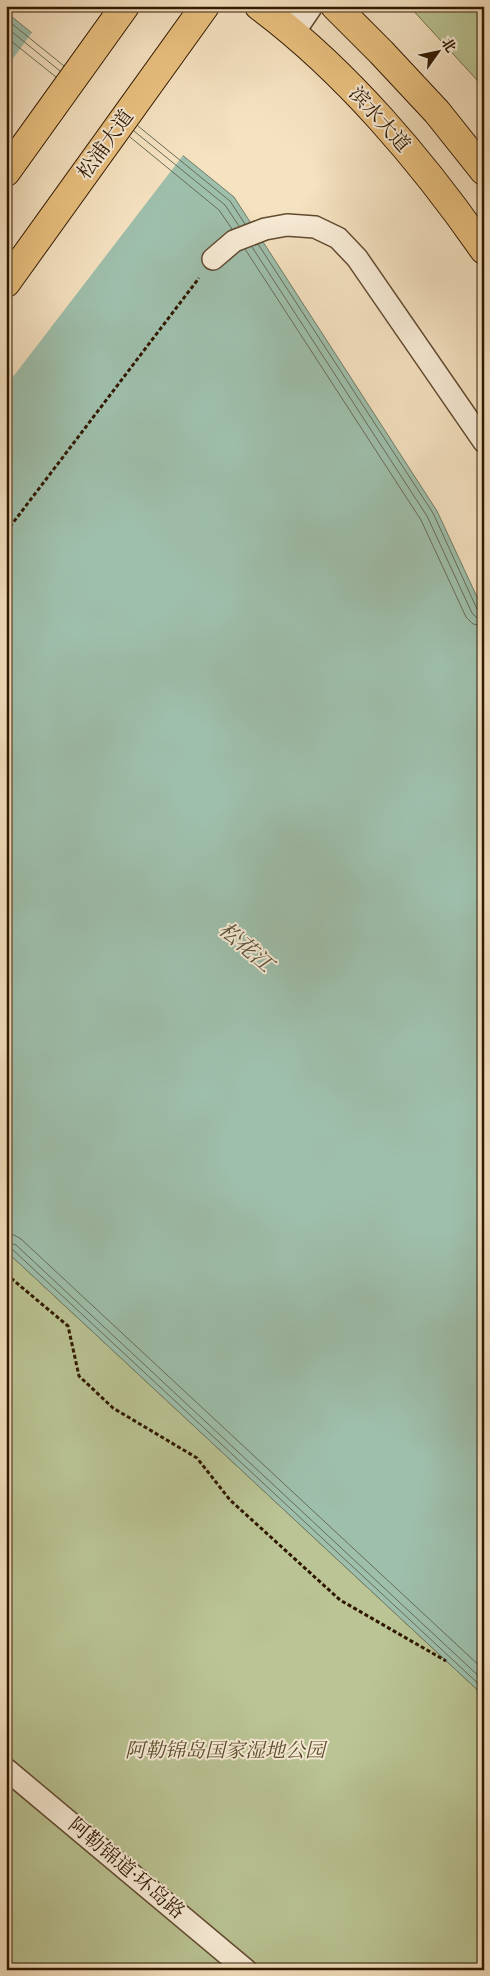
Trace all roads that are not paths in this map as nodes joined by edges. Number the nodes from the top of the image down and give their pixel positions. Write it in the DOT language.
graph roads {
  1 [pos="125,6"];
  2 [pos="205,6"];
  3 [pos="259,6"];
  4 [pos="309,6"];
  5 [pos="334,6"];
  6 [pos="292,31"];
  7 [pos="484,171"];
  8 [pos="6,172"];
  9 [pos="484,250"];
  10 [pos="213,259"];
  11 [pos="6,283"];
  12 [pos="484,442"];
  13 [pos="6,1769"];
  14 [pos="246,1970"];
  1 -- 8 [label="main road"];
  2 -- 11 [label="main road, 松浦大道"];
  3 -- 6 [label="main road, 滨水大道"];
  4 -- 6 [label="street"];
  5 -- 7 [label="main road"];
  6 -- 9 [label="main road, 滨水大道"];
  10 -- 12 [label="street"];
  13 -- 14 [label="street, 阿勒锦道·环岛路"];
}
